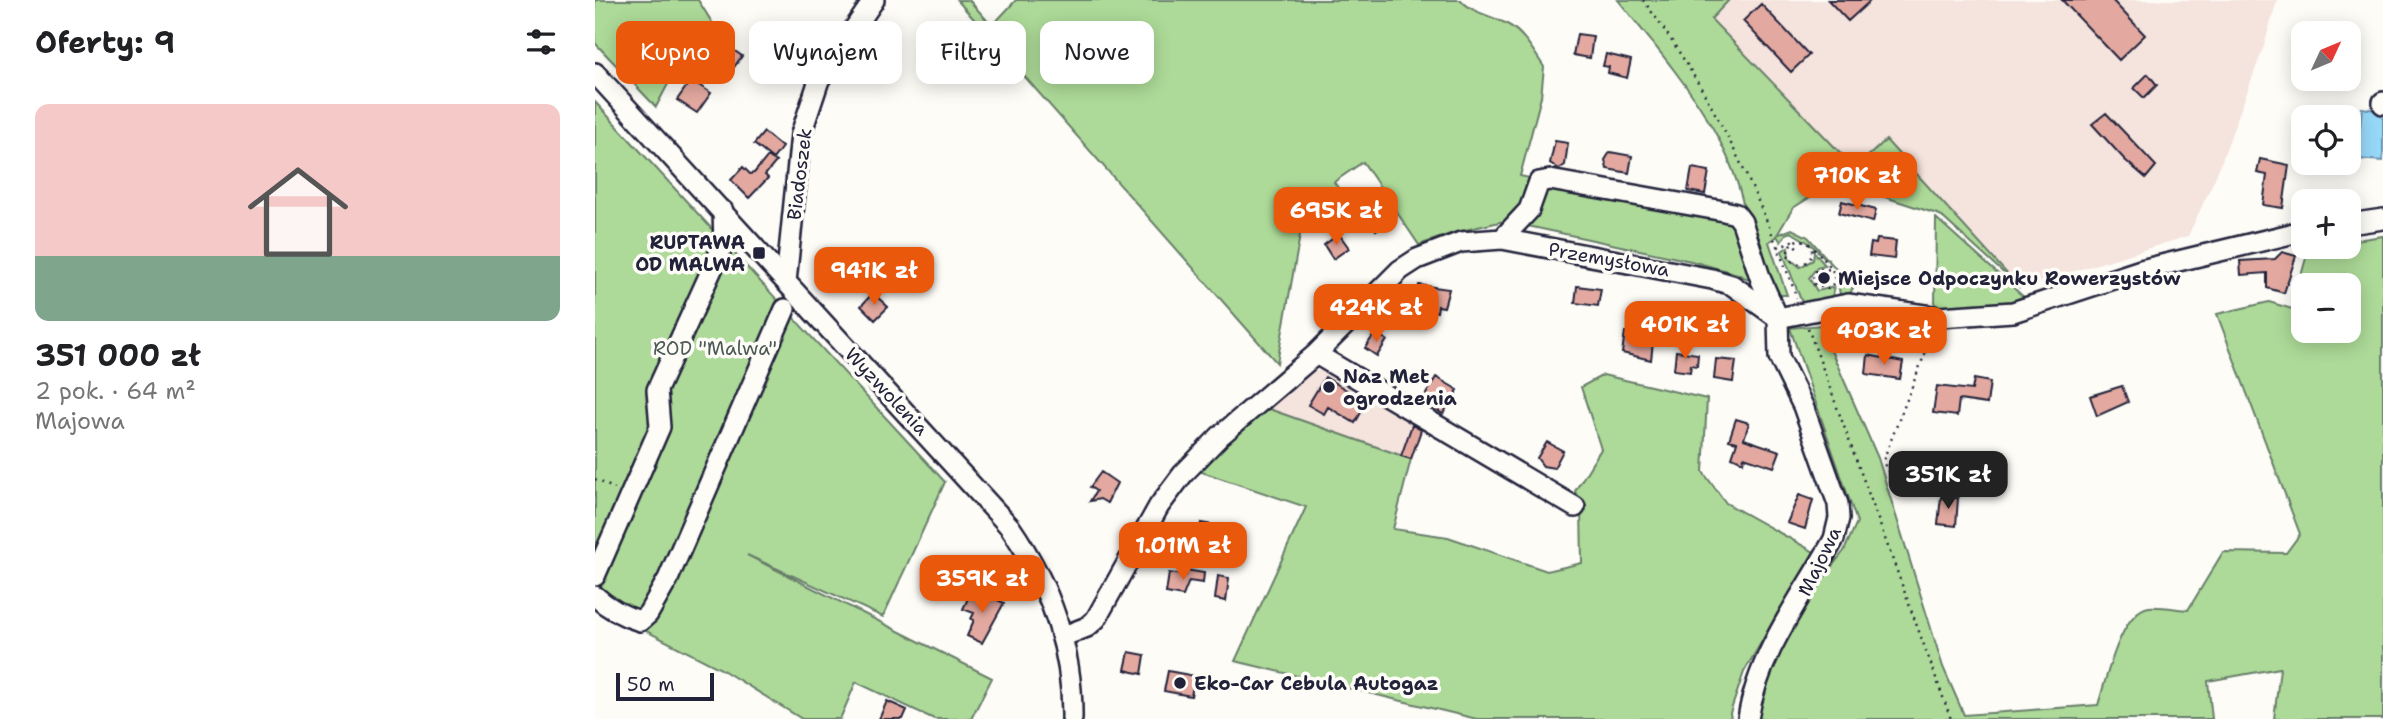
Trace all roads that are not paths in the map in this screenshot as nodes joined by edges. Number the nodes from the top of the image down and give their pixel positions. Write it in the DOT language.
graph roads {
  1 [pos="874,0"];
  2 [pos="595,73"];
  3 [pos="723,212"];
  4 [pos="2383,219"];
  5 [pos="2361,222"];
  6 [pos="2291,234"];
  7 [pos="1502,239"];
  8 [pos="786,282"];
  9 [pos="785,309"];
  10 [pos="1778,318"];
  11 [pos="1315,354"];
  12 [pos="1575,506"];
  13 [pos="595,576"];
  14 [pos="595,596"];
  15 [pos="1064,636"];
  16 [pos="1072,719"];
  17 [pos="1748,719"];
  1 -- 8 [label="street, Biadoszek"];
  2 -- 3 [label="street, Wyzwolenia"];
  3 -- 8 [label="street, Wyzwolenia"];
  3 -- 13 [label="street"];
  4 -- 5 [label="street"];
  6 -- 10 [label="street"];
  7 -- 10 [label="street, Przemysłowa"];
  7 -- 10 [label="street"];
  7 -- 11 [label="street, Przemysłowa"];
  8 -- 15 [label="street, Wyzwolenia"];
  9 -- 14 [label="street"];
  10 -- 17 [label="street, Majowa"];
  11 -- 12 [label="street"];
  11 -- 15 [label="street, Przemysłowa"];
  15 -- 16 [label="street, Wyzwolenia"];
}
